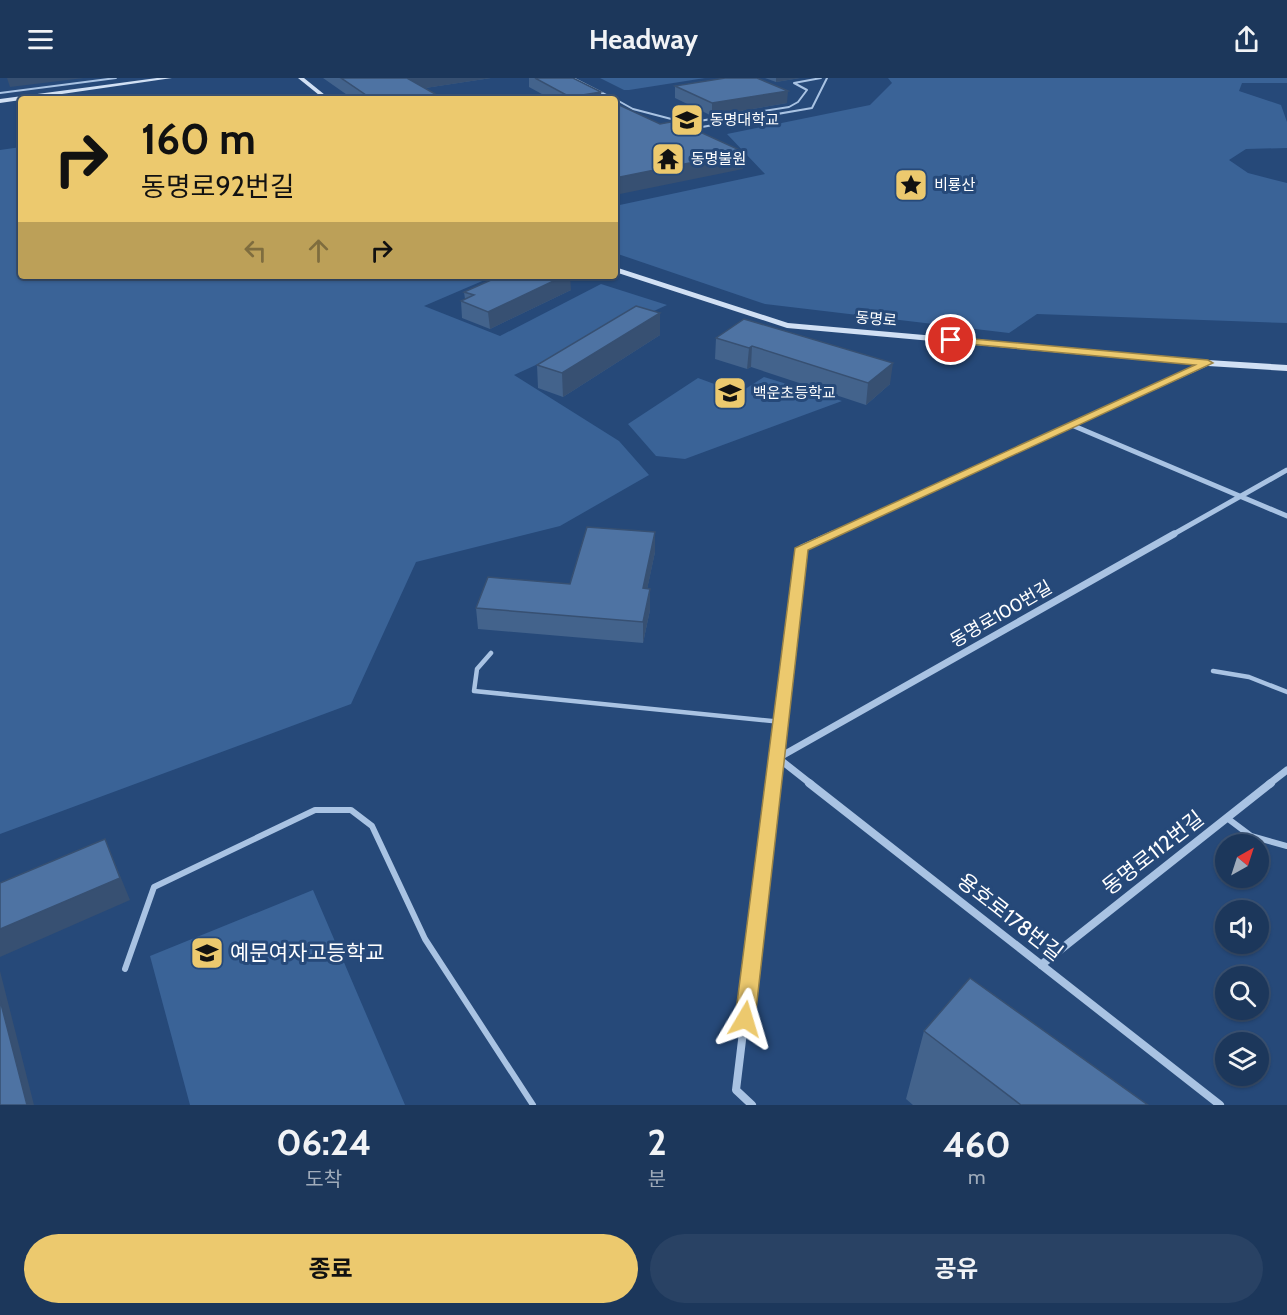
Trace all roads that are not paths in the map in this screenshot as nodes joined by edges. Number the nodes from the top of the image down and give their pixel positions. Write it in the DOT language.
graph roads {
  1 [pos="116,78"];
  2 [pos="169,78"];
  3 [pos="301,78"];
  4 [pos="573,78"];
  5 [pos="821,78"];
  6 [pos="827,78"];
  7 [pos="0,93"];
  8 [pos="31,96"];
  9 [pos="323,96"];
  10 [pos="609,96"];
  11 [pos="18,98"];
  12 [pos="0,100"];
  13 [pos="618,101"];
  14 [pos="661,117"];
  15 [pos="686,123"];
  16 [pos="682,127"];
  17 [pos="618,270"];
  18 [pos="1208,363"];
  19 [pos="1287,368"];
  20 [pos="1074,426"];
  21 [pos="1287,470"];
  22 [pos="1240,496"];
  23 [pos="1287,516"];
  24 [pos="491,653"];
  25 [pos="1213,671"];
  26 [pos="1287,692"];
  27 [pos="782,722"];
  28 [pos="778,758"];
  29 [pos="1287,770"];
  30 [pos="1227,818"];
  31 [pos="1287,846"];
  32 [pos="1041,965"];
  33 [pos="125,969"];
  34 [pos="533,1105"];
  35 [pos="752,1105"];
  36 [pos="1220,1105"];
  1 -- 7 [label="lane"];
  2 -- 8 [label="street"];
  3 -- 9 [label="street"];
  4 -- 10 [label="lane"];
  5 -- 15 [label="lane"];
  6 -- 15 [label="lane"];
  11 -- 12 [label="street"];
  13 -- 14 [label="lane"];
  14 -- 15 [label="lane"];
  14 -- 16 [label="lane"];
  17 -- 18 [label="street, 동명로"];
  18 -- 19 [label="street, 동명로"];
  18 -- 20 [label="street"];
  20 -- 22 [label="street"];
  20 -- 27 [label="street"];
  21 -- 22 [label="street, 동명로100번길"];
  22 -- 23 [label="street"];
  22 -- 28 [label="street, 동명로100번길"];
  24 -- 27 [label="lane"];
  25 -- 26 [label="lane"];
  27 -- 28 [label="street"];
  28 -- 32 [label="street, 용호로178번길"];
  28 -- 35 [label="street"];
  29 -- 30 [label="street, 동명로112번길"];
  30 -- 31 [label="lane"];
  30 -- 32 [label="street, 동명로112번길"];
  32 -- 36 [label="street, 용호로178번길"];
  33 -- 34 [label="lane"];
}
